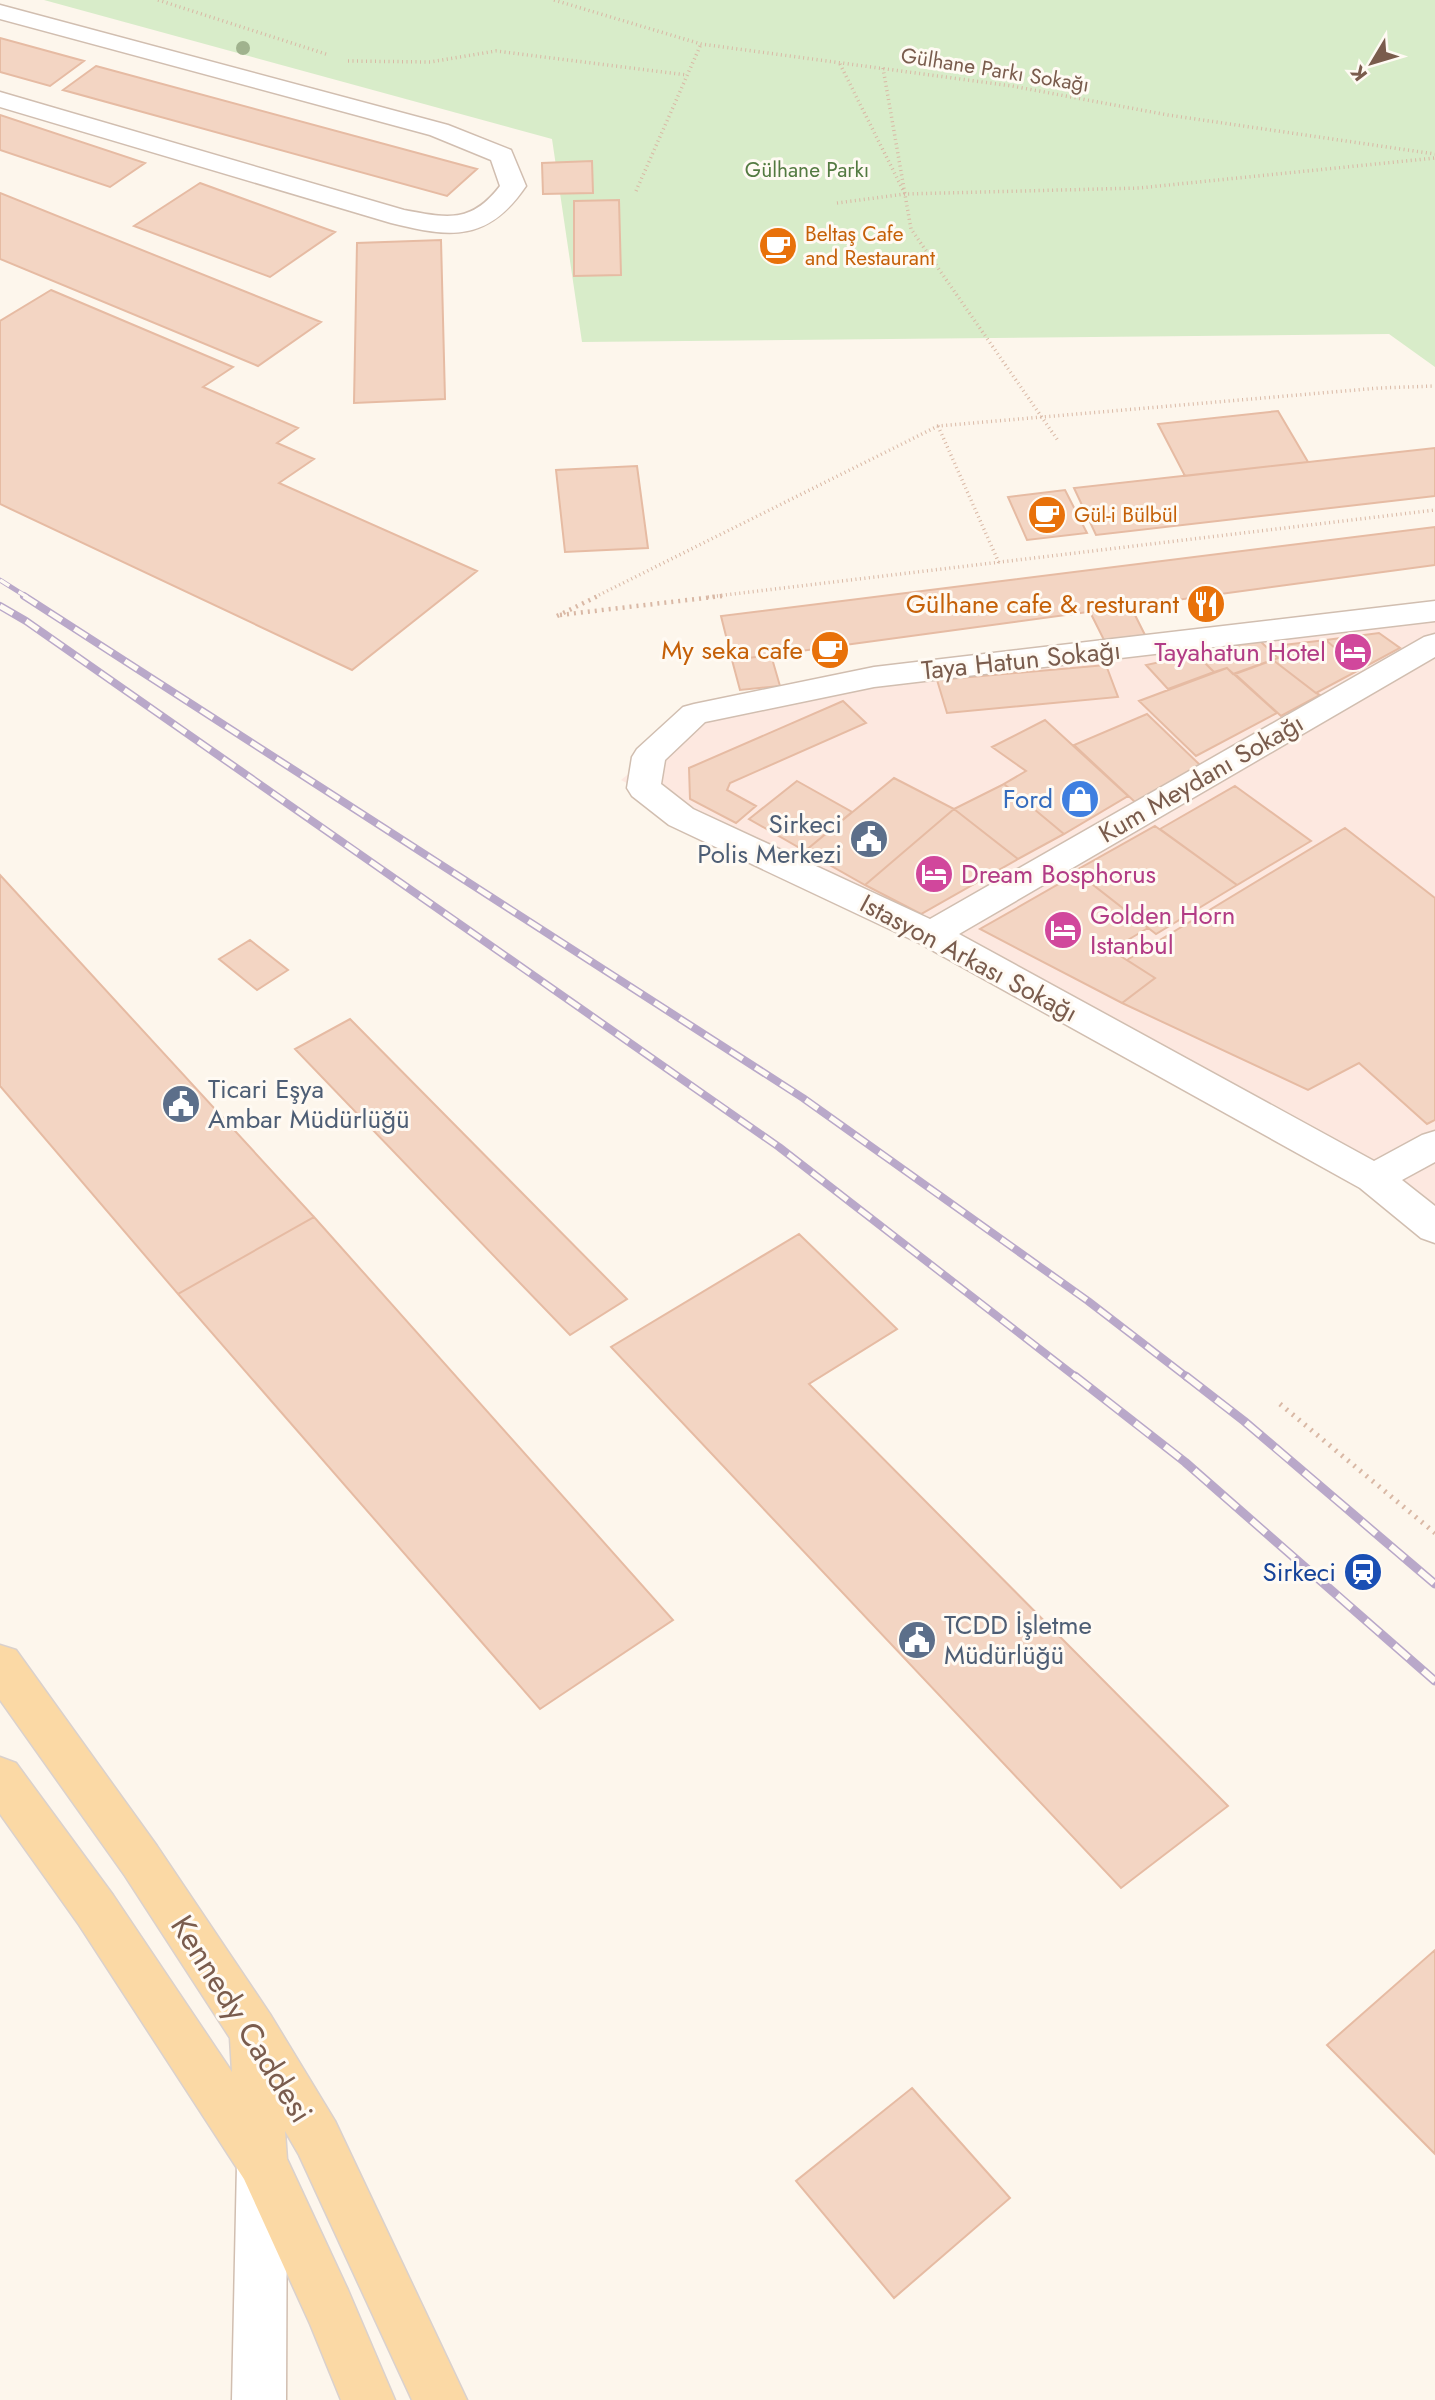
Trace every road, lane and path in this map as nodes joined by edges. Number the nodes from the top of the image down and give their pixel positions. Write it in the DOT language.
graph roads {
  1 [pos="158,0"];
  2 [pos="554,0"];
  3 [pos="0,12"];
  4 [pos="701,44"];
  5 [pos="335,57"];
  6 [pos="348,61"];
  7 [pos="839,63"];
  8 [pos="883,68"];
  9 [pos="687,75"];
  10 [pos="0,99"];
  11 [pos="1435,156"];
  12 [pos="636,191"];
  13 [pos="905,194"];
  14 [pos="837,203"];
  15 [pos="1435,386"];
  16 [pos="1043,418"];
  17 [pos="938,426"];
  18 [pos="1059,442"];
  19 [pos="1435,510"];
  20 [pos="999,563"];
  21 [pos="1435,611"];
  22 [pos="1435,644"];
  23 [pos="694,714"];
  24 [pos="931,934"];
  25 [pos="1435,1145"];
  26 [pos="1374,1178"];
  27 [pos="1435,1228"];
  28 [pos="1280,1404"];
  29 [pos="1435,1533"];
  30 [pos="0,1664"];
  31 [pos="0,1777"];
  32 [pos="253,2031"];
  33 [pos="262,2161"];
  34 [pos="259,2400"];
  35 [pos="368,2400"];
  36 [pos="440,2400"];
  1 -- 5 [label="path"];
  2 -- 4 [label="path, Gülhane Parkı Sokağı"];
  3 -- 10 [label="street"];
  4 -- 7 [label="path, Gülhane Parkı Sokağı"];
  4 -- 9 [label="path"];
  6 -- 9 [label="path"];
  7 -- 8 [label="path, Gülhane Parkı Sokağı"];
  7 -- 13 [label="path"];
  8 -- 11 [label="path, Gülhane Parkı Sokağı"];
  8 -- 13 [label="path"];
  9 -- 12 [label="path"];
  11 -- 13 [label="path"];
  13 -- 14 [label="path"];
  13 -- 16 [label="path"];
  15 -- 16 [label="path"];
  16 -- 17 [label="path"];
  16 -- 18 [label="path"];
  17 -- 20 [label="path"];
  17 -- 20 [label="path"];
  19 -- 20 [label="path"];
  21 -- 23 [label="street, Taya Hatun Sokağı"];
  22 -- 24 [label="street, Kum Meydanı Sokağı"];
  23 -- 24 [label="street, Istasyon Arkası Sokağı"];
  24 -- 26 [label="street, Istasyon Arkası Sokağı"];
  25 -- 26 [label="street"];
  26 -- 27 [label="street, Istasyon Arkası Sokağı"];
  28 -- 29 [label="path"];
  30 -- 32 [label="main road, Kennedy Caddesi"];
  31 -- 33 [label="main road"];
  32 -- 33 [label="main road"];
  32 -- 36 [label="main road, Kennedy Caddesi"];
  33 -- 34 [label="street"];
  33 -- 35 [label="main road"];
}
